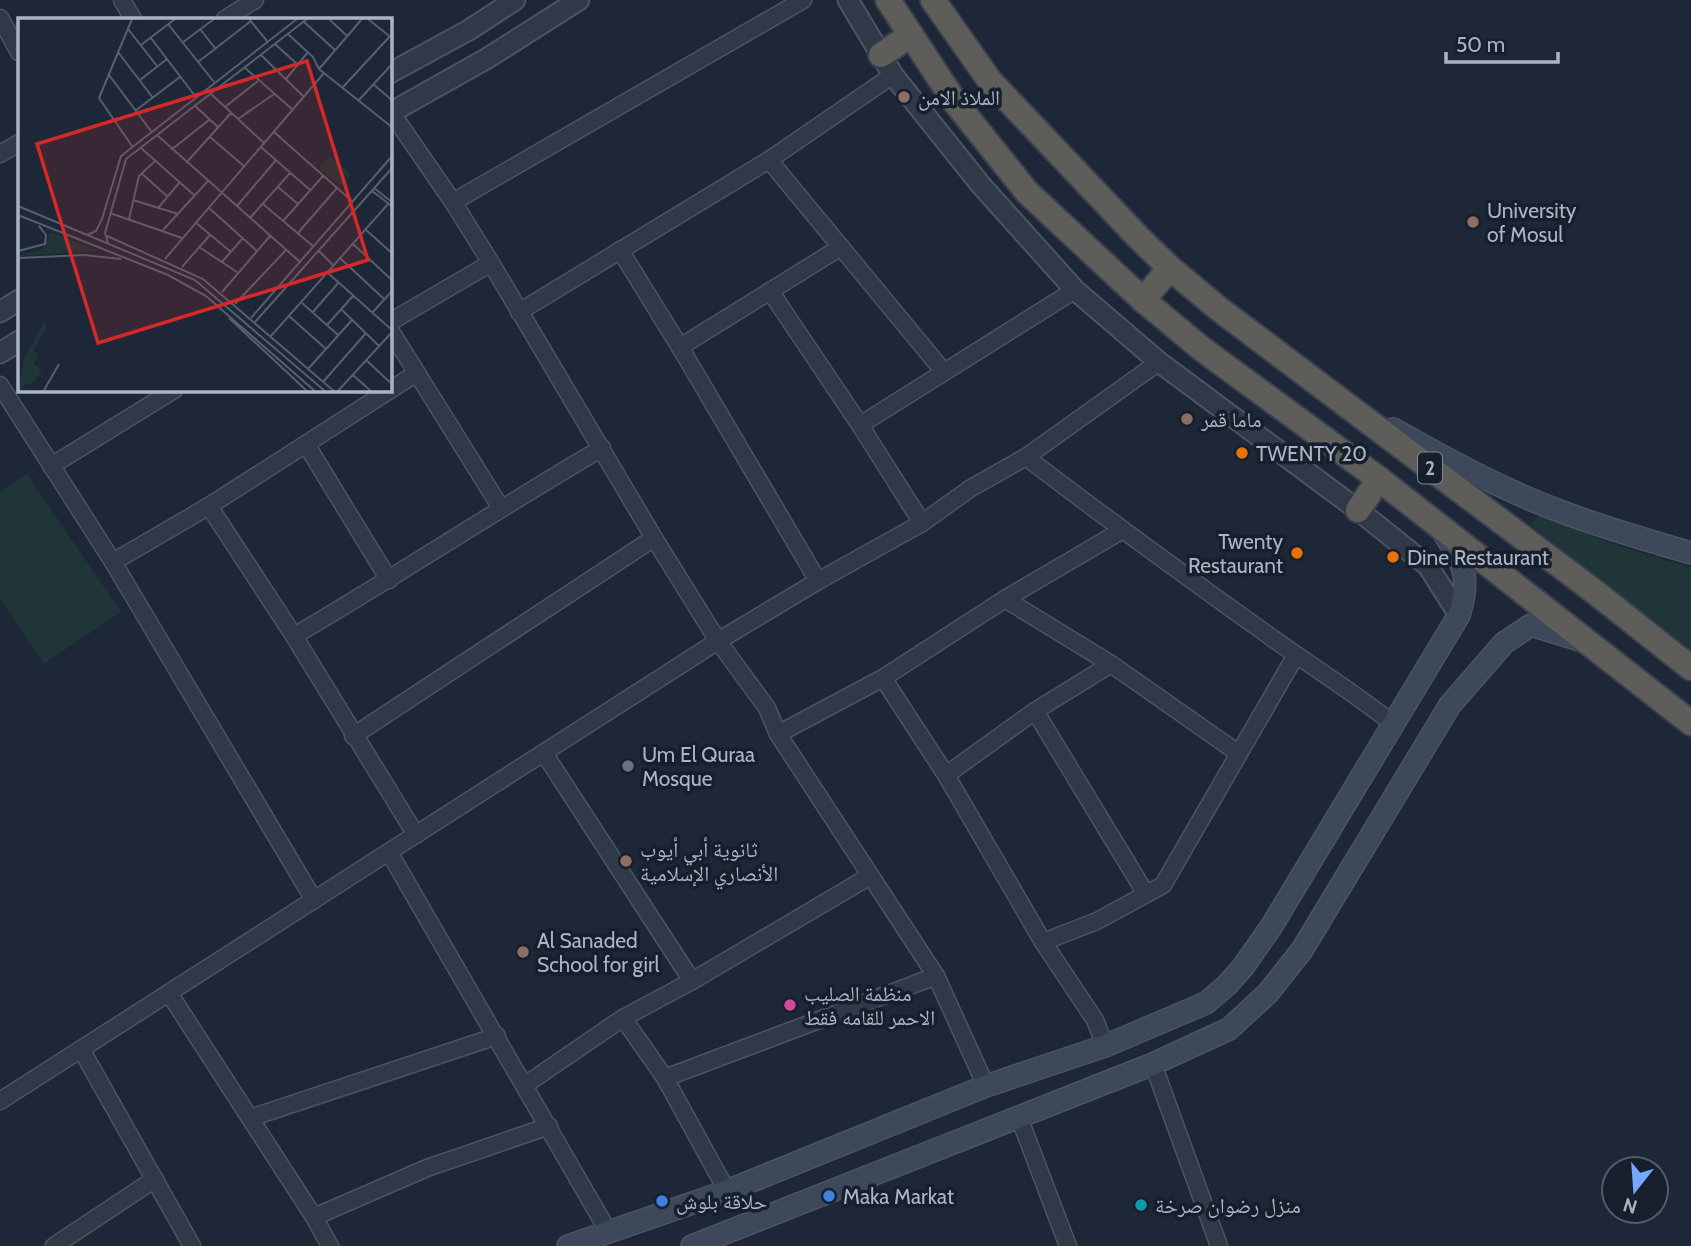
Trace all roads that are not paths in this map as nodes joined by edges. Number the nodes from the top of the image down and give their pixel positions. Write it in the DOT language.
graph roads {
  1 [pos="122,0"];
  2 [pos="515,0"];
  3 [pos="579,0"];
  4 [pos="803,0"];
  5 [pos="848,0"];
  6 [pos="888,0"];
  7 [pos="933,0"];
  8 [pos="253,1"];
  9 [pos="0,18"];
  10 [pos="132,18"];
  11 [pos="227,18"];
  12 [pos="911,35"];
  13 [pos="18,50"];
  14 [pos="887,65"];
  15 [pos="392,72"];
  16 [pos="392,111"];
  17 [pos="392,113"];
  18 [pos="18,144"];
  19 [pos="0,155"];
  20 [pos="769,160"];
  21 [pos="453,202"];
  22 [pos="841,247"];
  23 [pos="620,250"];
  24 [pos="491,262"];
  25 [pos="1170,268"];
  26 [pos="770,290"];
  27 [pos="1075,290"];
  28 [pos="1143,300"];
  29 [pos="18,301"];
  30 [pos="0,312"];
  31 [pos="519,312"];
  32 [pos="392,321"];
  33 [pos="392,333"];
  34 [pos="680,347"];
  35 [pos="1159,362"];
  36 [pos="944,372"];
  37 [pos="417,373"];
  38 [pos="0,385"];
  39 [pos="392,389"];
  40 [pos="171,392"];
  41 [pos="387,392"];
  42 [pos="1342,400"];
  43 [pos="860,425"];
  44 [pos="306,444"];
  45 [pos="601,448"];
  46 [pos="1026,457"];
  47 [pos="51,466"];
  48 [pos="1379,479"];
  49 [pos="209,506"];
  50 [pos="501,508"];
  51 [pos="1358,510"];
  52 [pos="922,523"];
  53 [pos="1438,525"];
  54 [pos="1121,531"];
  55 [pos="654,538"];
  56 [pos="1691,552"];
  57 [pos="113,562"];
  58 [pos="389,580"];
  59 [pos="818,581"];
  60 [pos="1004,599"];
  61 [pos="1459,615"];
  62 [pos="294,636"];
  63 [pos="718,641"];
  64 [pos="1587,642"];
  65 [pos="1296,655"];
  66 [pos="1111,664"];
  67 [pos="1691,668"];
  68 [pos="883,678"];
  69 [pos="1035,711"];
  70 [pos="1392,723"];
  71 [pos="1691,723"];
  72 [pos="779,734"];
  73 [pos="354,736"];
  74 [pos="544,753"];
  75 [pos="1238,753"];
  76 [pos="946,775"];
  77 [pos="416,835"];
  78 [pos="389,852"];
  79 [pos="870,876"];
  80 [pos="1146,894"];
  81 [pos="314,900"];
  82 [pos="1043,942"];
  83 [pos="1243,967"];
  84 [pos="936,976"];
  85 [pos="692,981"];
  86 [pos="169,993"];
  87 [pos="1268,993"];
  88 [pos="623,1018"];
  89 [pos="497,1036"];
  90 [pos="1104,1046"];
  91 [pos="81,1049"];
  92 [pos="1153,1064"];
  93 [pos="665,1078"];
  94 [pos="525,1084"];
  95 [pos="986,1086"];
  96 [pos="0,1101"];
  97 [pos="1019,1117"];
  98 [pos="250,1118"];
  99 [pos="550,1126"];
  100 [pos="155,1180"];
  101 [pos="727,1191"];
  102 [pos="314,1217"];
  103 [pos="608,1231"];
  104 [pos="61,1244"];
  105 [pos="699,1245"];
  106 [pos="192,1246"];
  107 [pos="330,1246"];
  108 [pos="568,1246"];
  109 [pos="1068,1246"];
  110 [pos="1219,1246"];
  1 -- 10 [label="street"];
  2 -- 15 [label="street"];
  3 -- 16 [label="street"];
  4 -- 21 [label="street"];
  5 -- 14 [label="street"];
  6 -- 12 [label="highway, 2"];
  7 -- 25 [label="highway, 2"];
  8 -- 11 [label="street"];
  9 -- 13 [label="street"];
  12 -- 14 [label="highway"];
  12 -- 28 [label="highway, 2"];
  14 -- 20 [label="street"];
  14 -- 27 [label="street"];
  17 -- 21 [label="street"];
  18 -- 19 [label="street"];
  20 -- 22 [label="street"];
  20 -- 23 [label="street"];
  21 -- 24 [label="street"];
  22 -- 26 [label="street"];
  22 -- 36 [label="street"];
  23 -- 31 [label="street"];
  23 -- 34 [label="street"];
  24 -- 31 [label="street"];
  24 -- 32 [label="street"];
  25 -- 28 [label="highway"];
  25 -- 42 [label="highway, 2"];
  26 -- 34 [label="street"];
  26 -- 43 [label="street"];
  27 -- 35 [label="street"];
  27 -- 36 [label="street"];
  28 -- 48 [label="highway, 2"];
  29 -- 30 [label="street"];
  31 -- 45 [label="street"];
  33 -- 37 [label="street"];
  34 -- 59 [label="street"];
  35 -- 46 [label="street"];
  35 -- 51 [label="street"];
  36 -- 43 [label="street"];
  37 -- 39 [label="street"];
  37 -- 50 [label="street"];
  38 -- 47 [label="street"];
  40 -- 47 [label="street"];
  41 -- 44 [label="street"];
  42 -- 56 [label="main road"];
  42 -- 67 [label="highway, 2"];
  43 -- 52 [label="street"];
  44 -- 49 [label="street"];
  44 -- 58 [label="street"];
  45 -- 50 [label="street"];
  45 -- 55 [label="street"];
  46 -- 52 [label="street"];
  46 -- 54 [label="street"];
  47 -- 57 [label="street"];
  48 -- 51 [label="highway"];
  48 -- 53 [label="highway, 2"];
  49 -- 57 [label="street"];
  49 -- 62 [label="street"];
  50 -- 58 [label="street"];
  51 -- 61 [label="street"];
  52 -- 59 [label="street"];
  53 -- 61 [label="main road"];
  53 -- 64 [label="highway, 2"];
  54 -- 60 [label="street"];
  54 -- 65 [label="street"];
  55 -- 63 [label="street"];
  55 -- 73 [label="street"];
  57 -- 81 [label="street"];
  58 -- 62 [label="street"];
  59 -- 63 [label="street"];
  60 -- 66 [label="street"];
  60 -- 68 [label="street"];
  61 -- 70 [label="main road"];
  62 -- 73 [label="street"];
  63 -- 72 [label="street"];
  63 -- 74 [label="street"];
  64 -- 71 [label="highway, 2"];
  64 -- 87 [label="main road"];
  65 -- 70 [label="street"];
  65 -- 75 [label="street"];
  66 -- 69 [label="street"];
  66 -- 75 [label="street"];
  68 -- 72 [label="street"];
  68 -- 76 [label="street"];
  69 -- 76 [label="street"];
  69 -- 80 [label="street"];
  70 -- 83 [label="main road"];
  72 -- 79 [label="street"];
  73 -- 77 [label="street"];
  74 -- 77 [label="street"];
  74 -- 85 [label="street"];
  75 -- 80 [label="street"];
  76 -- 82 [label="street"];
  77 -- 78 [label="street"];
  78 -- 81 [label="street"];
  78 -- 89 [label="street"];
  79 -- 84 [label="street"];
  79 -- 85 [label="street"];
  80 -- 82 [label="street"];
  81 -- 86 [label="street"];
  82 -- 90 [label="street"];
  83 -- 87 [label="main road"];
  83 -- 90 [label="main road"];
  84 -- 93 [label="street"];
  84 -- 95 [label="street"];
  85 -- 88 [label="street"];
  86 -- 91 [label="street"];
  86 -- 98 [label="street"];
  87 -- 92 [label="main road"];
  88 -- 93 [label="street"];
  88 -- 94 [label="street"];
  89 -- 94 [label="street"];
  89 -- 98 [label="street"];
  90 -- 95 [label="main road"];
  91 -- 96 [label="street"];
  91 -- 100 [label="street"];
  92 -- 97 [label="main road"];
  92 -- 110 [label="street"];
  93 -- 101 [label="street"];
  94 -- 99 [label="street"];
  95 -- 101 [label="main road"];
  97 -- 105 [label="main road"];
  97 -- 109 [label="street"];
  98 -- 102 [label="street"];
  99 -- 102 [label="street"];
  99 -- 103 [label="street"];
  100 -- 104 [label="street"];
  100 -- 106 [label="street"];
  101 -- 103 [label="main road"];
  102 -- 107 [label="street"];
  103 -- 108 [label="main road"];
}
